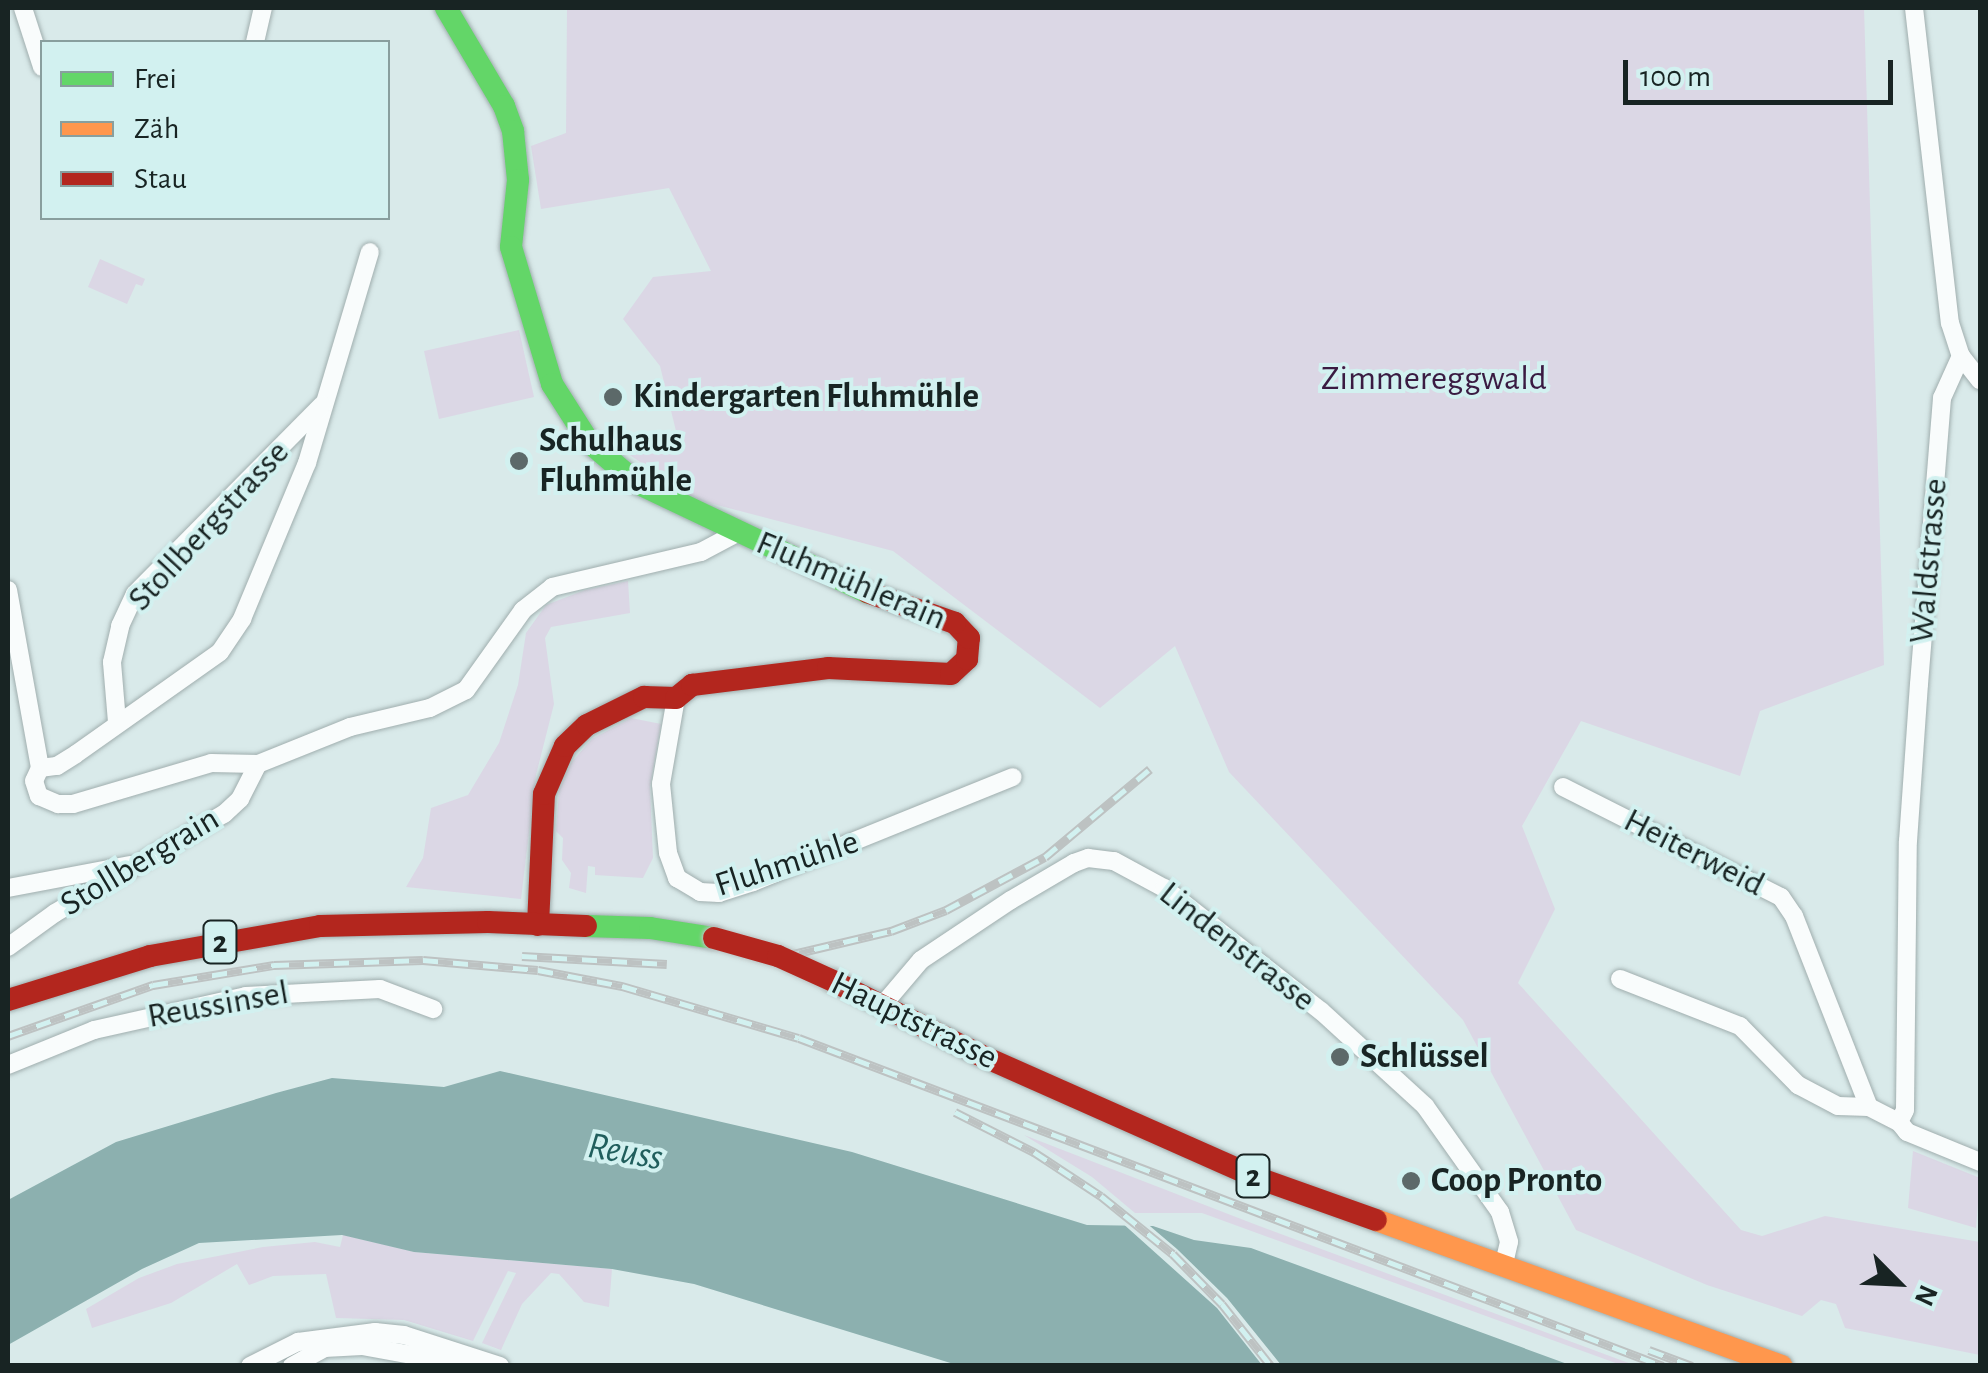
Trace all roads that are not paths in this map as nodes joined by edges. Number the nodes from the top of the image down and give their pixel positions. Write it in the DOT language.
graph roads {
  1 [pos="24,8"];
  2 [pos="263,8"];
  3 [pos="446,8"];
  4 [pos="1914,8"];
  5 [pos="256,40"];
  6 [pos="40,60"];
  7 [pos="370,252"];
  8 [pos="1961,356"];
  9 [pos="1980,380"];
  10 [pos="326,401"];
  11 [pos="736,533"];
  12 [pos="8,590"];
  13 [pos="676,698"];
  14 [pos="117,722"];
  15 [pos="258,764"];
  16 [pos="40,768"];
  17 [pos="1012,777"];
  18 [pos="1563,787"];
  19 [pos="136,864"];
  20 [pos="8,888"];
  21 [pos="548,925"];
  22 [pos="8,947"];
  23 [pos="1620,979"];
  24 [pos="8,1000"];
  25 [pos="882,1006"];
  26 [pos="433,1008"];
  27 [pos="8,1065"];
  28 [pos="1869,1107"];
  29 [pos="1899,1122"];
  30 [pos="1980,1162"];
  31 [pos="1503,1267"];
  32 [pos="462,1353"];
  33 [pos="250,1366"];
  34 [pos="292,1366"];
  35 [pos="500,1366"];
  36 [pos="1782,1366"];
  1 -- 6 [label="street"];
  2 -- 5 [label="street"];
  3 -- 11 [label="main road, Fluhmühlerain"];
  4 -- 8 [label="street"];
  7 -- 10 [label="street, Stollbergstrasse"];
  8 -- 9 [label="street"];
  8 -- 29 [label="street, Waldstrasse"];
  10 -- 14 [label="street, Stollbergstrasse"];
  10 -- 14 [label="street, Stollbergstrasse"];
  11 -- 13 [label="main road, Fluhmühlerain"];
  11 -- 15 [label="street, Stollbergrain"];
  12 -- 16 [label="street"];
  13 -- 17 [label="street, Fluhmühle"];
  13 -- 21 [label="main road, Fluhmühlerain"];
  14 -- 16 [label="street, Stollbergstrasse"];
  15 -- 16 [label="street, Stollbergrain"];
  15 -- 19 [label="street, Stollbergrain"];
  18 -- 28 [label="street, Heiterweid"];
  19 -- 20 [label="street"];
  19 -- 22 [label="street, Stollbergrain"];
  21 -- 24 [label="main road, Hauptstrasse / 2"];
  21 -- 25 [label="main road, Hauptstrasse / 2, bridge"];
  23 -- 28 [label="street"];
  25 -- 31 [label="main road, Hauptstrasse / 2"];
  25 -- 31 [label="street, Lindenstrasse"];
  26 -- 27 [label="street, Reussinsel"];
  28 -- 29 [label="street"];
  29 -- 30 [label="street"];
  31 -- 36 [label="main road, Hauptstrasse / 2"];
  32 -- 33 [label="street"];
  32 -- 34 [label="street"];
  32 -- 35 [label="street"];
}
